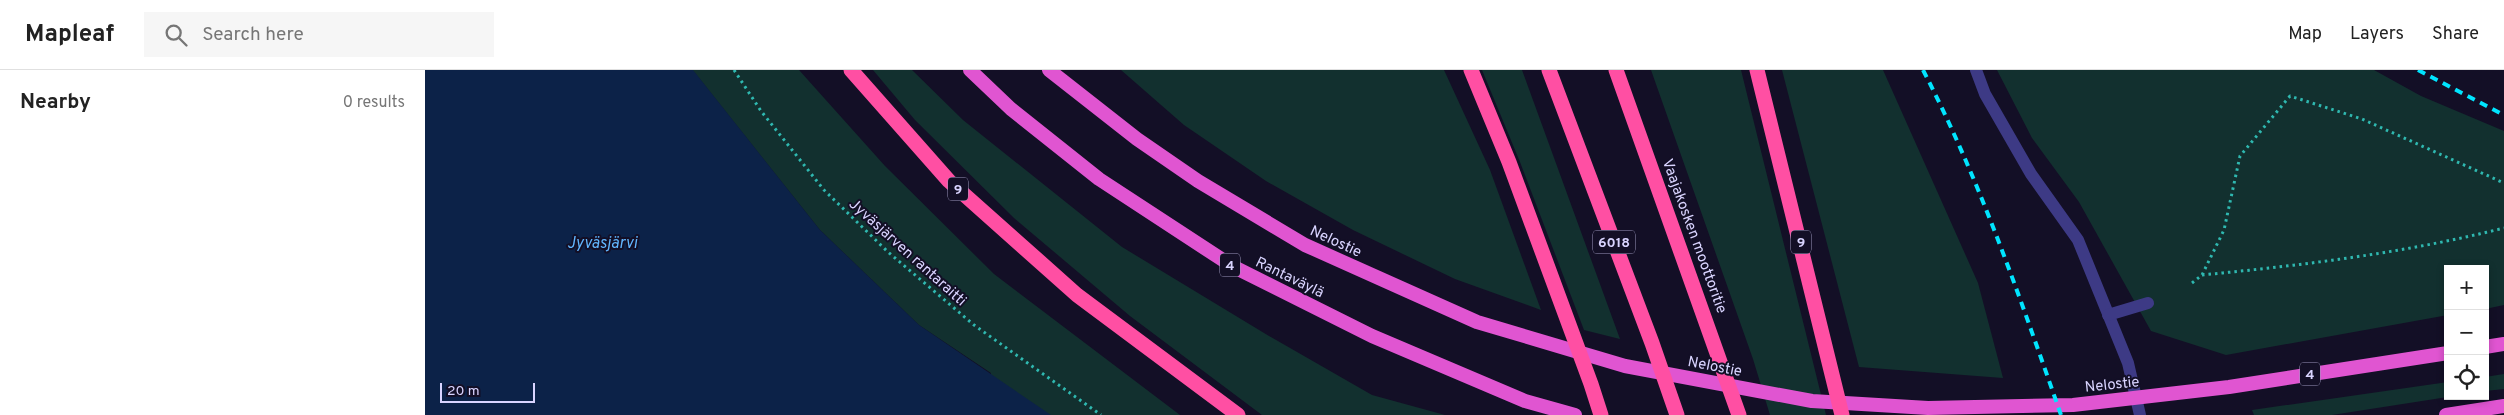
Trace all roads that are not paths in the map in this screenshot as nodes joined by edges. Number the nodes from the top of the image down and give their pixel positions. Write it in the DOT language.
graph roads {
  1 [pos="851,70"];
  2 [pos="969,70"];
  3 [pos="1049,70"];
  4 [pos="1471,70"];
  5 [pos="1549,70"];
  6 [pos="1615,70"];
  7 [pos="1757,70"];
  8 [pos="1976,70"];
  9 [pos="2147,302"];
  10 [pos="2108,315"];
  11 [pos="2504,344"];
  12 [pos="2489,346"];
  13 [pos="2444,354"];
  14 [pos="2504,406"];
  15 [pos="1238,415"];
  16 [pos="1575,415"];
  17 [pos="1601,415"];
  18 [pos="1677,415"];
  19 [pos="1739,415"];
  20 [pos="1843,415"];
  21 [pos="2141,415"];
  22 [pos="2447,415"];
  1 -- 15 [label="highway, 9"];
  2 -- 16 [label="highway, Rantaväylä / 4"];
  3 -- 13 [label="highway, Nelostie / 4"];
  4 -- 17 [label="highway"];
  5 -- 18 [label="highway, 6018"];
  6 -- 19 [label="highway, Vaajakosken moottoritie"];
  7 -- 20 [label="highway, 9"];
  8 -- 10 [label="lane"];
  9 -- 10 [label="lane"];
  10 -- 21 [label="lane"];
  11 -- 12 [label="highway"];
  14 -- 22 [label="highway"];
}
